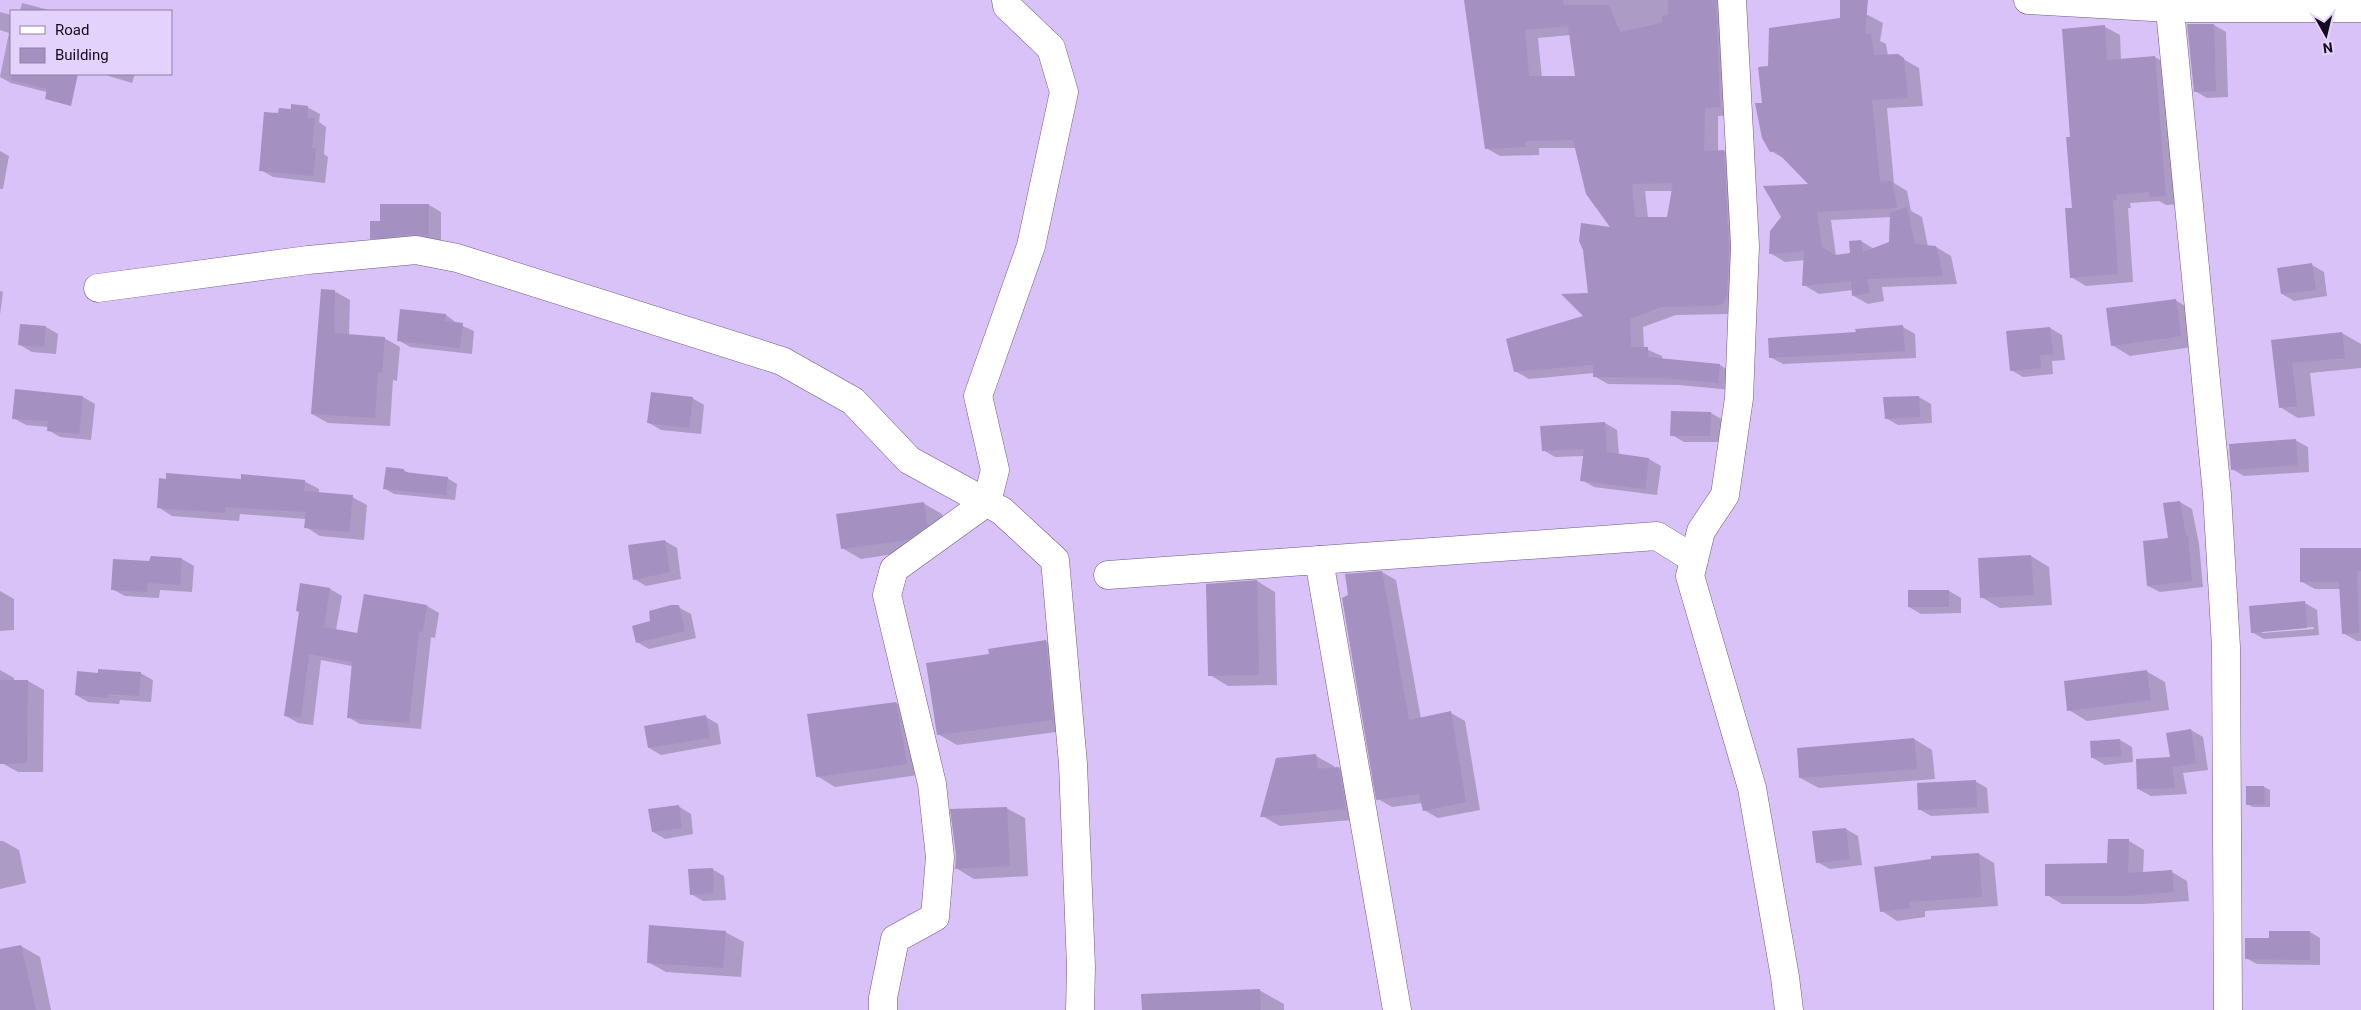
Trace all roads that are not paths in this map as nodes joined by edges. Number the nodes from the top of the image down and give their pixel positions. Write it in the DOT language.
graph roads {
  1 [pos="1006,0"];
  2 [pos="1732,0"];
  3 [pos="2028,0"];
  4 [pos="2170,4"];
  5 [pos="2265,4"];
  6 [pos="2361,8"];
  7 [pos="98,288"];
  8 [pos="987,502"];
  9 [pos="1694,559"];
  10 [pos="1319,560"];
  11 [pos="1108,575"];
  12 [pos="883,1010"];
  13 [pos="1080,1010"];
  14 [pos="1397,1010"];
  15 [pos="1789,1010"];
  16 [pos="2228,1010"];
  1 -- 8 [label="street"];
  2 -- 9 [label="street"];
  3 -- 4 [label="street"];
  4 -- 5 [label="street"];
  4 -- 16 [label="street"];
  5 -- 6 [label="street"];
  7 -- 8 [label="street"];
  8 -- 12 [label="street"];
  8 -- 13 [label="street"];
  9 -- 10 [label="street"];
  9 -- 15 [label="street"];
  10 -- 11 [label="street"];
  10 -- 14 [label="street"];
}
